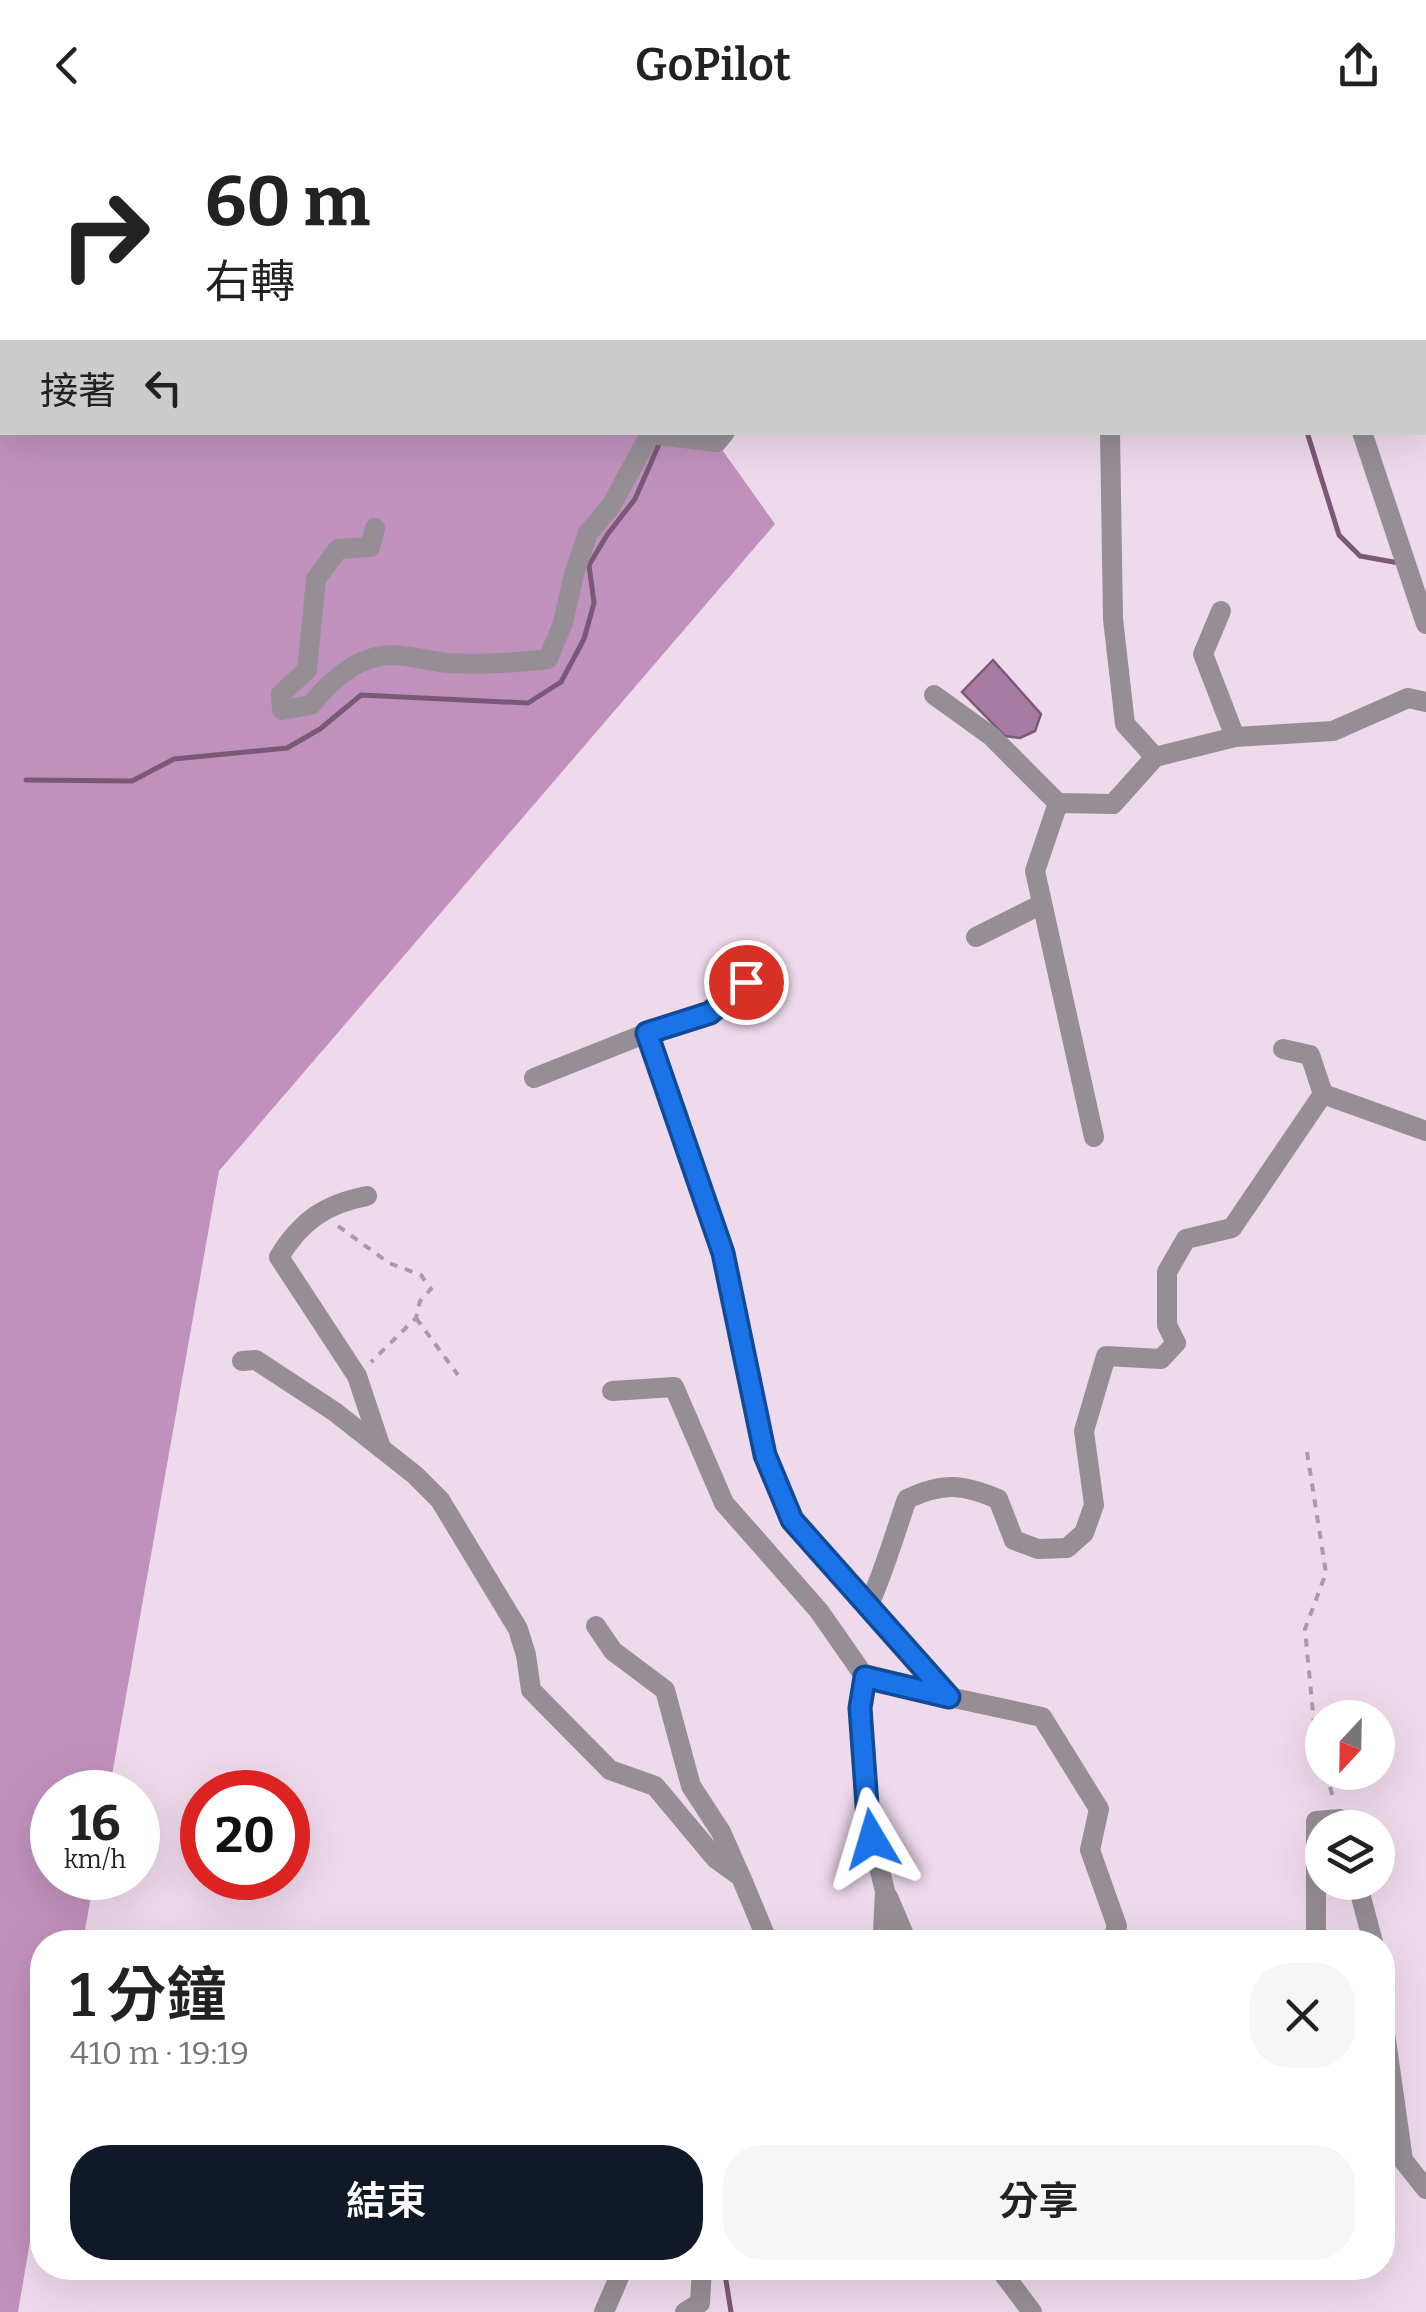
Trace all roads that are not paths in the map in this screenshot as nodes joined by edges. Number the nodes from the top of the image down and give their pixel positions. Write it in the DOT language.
graph roads {
  1 [pos="649,435"];
  2 [pos="658,435"];
  3 [pos="723,435"];
  4 [pos="1110,435"];
  5 [pos="1363,435"];
  6 [pos="374,528"];
  7 [pos="1221,611"];
  8 [pos="1422,614"];
  9 [pos="934,695"];
  10 [pos="1426,702"];
  11 [pos="1235,736"];
  12 [pos="1155,757"];
  13 [pos="1058,803"];
  14 [pos="1042,904"];
  15 [pos="976,938"];
  16 [pos="757,963"];
  17 [pos="647,1033"];
  18 [pos="1283,1049"];
  19 [pos="534,1078"];
  20 [pos="1323,1094"];
  21 [pos="1426,1131"];
  22 [pos="1094,1137"];
  23 [pos="367,1196"];
  24 [pos="242,1360"];
  25 [pos="612,1392"];
  26 [pos="382,1448"];
  27 [pos="868,1608"];
  28 [pos="596,1626"];
  29 [pos="865,1677"];
  30 [pos="949,1697"];
  31 [pos="740,1876"];
  32 [pos="886,1891"];
  33 [pos="1316,1900"];
  34 [pos="1362,1900"];
  35 [pos="763,1930"];
  36 [pos="883,1930"];
  37 [pos="902,1930"];
  38 [pos="1116,1930"];
  39 [pos="1316,1930"];
  40 [pos="1370,1930"];
  41 [pos="1395,2104"];
  42 [pos="1426,2188"];
  43 [pos="617,2280"];
  44 [pos="701,2280"];
  45 [pos="1008,2280"];
  46 [pos="604,2312"];
  47 [pos="684,2312"];
  48 [pos="1032,2312"];
  1 -- 6 [label="street"];
  2 -- 3 [label="street"];
  4 -- 12 [label="street"];
  5 -- 8 [label="street"];
  7 -- 11 [label="street"];
  9 -- 13 [label="street"];
  10 -- 11 [label="street"];
  11 -- 12 [label="street"];
  12 -- 13 [label="street"];
  13 -- 14 [label="street"];
  14 -- 15 [label="street"];
  14 -- 22 [label="street"];
  16 -- 17 [label="street"];
  17 -- 19 [label="street"];
  17 -- 27 [label="street"];
  18 -- 20 [label="street"];
  20 -- 21 [label="street"];
  20 -- 27 [label="street"];
  23 -- 26 [label="street"];
  24 -- 26 [label="street"];
  25 -- 29 [label="street"];
  26 -- 31 [label="street"];
  27 -- 30 [label="street"];
  28 -- 31 [label="street"];
  29 -- 30 [label="street"];
  29 -- 32 [label="street"];
  30 -- 38 [label="street"];
  31 -- 35 [label="street"];
  32 -- 36 [label="street"];
  32 -- 37 [label="street"];
  33 -- 39 [label="street"];
  34 -- 40 [label="street"];
  41 -- 42 [label="street"];
  43 -- 46 [label="street"];
  44 -- 47 [label="street"];
  45 -- 48 [label="street"];
}
